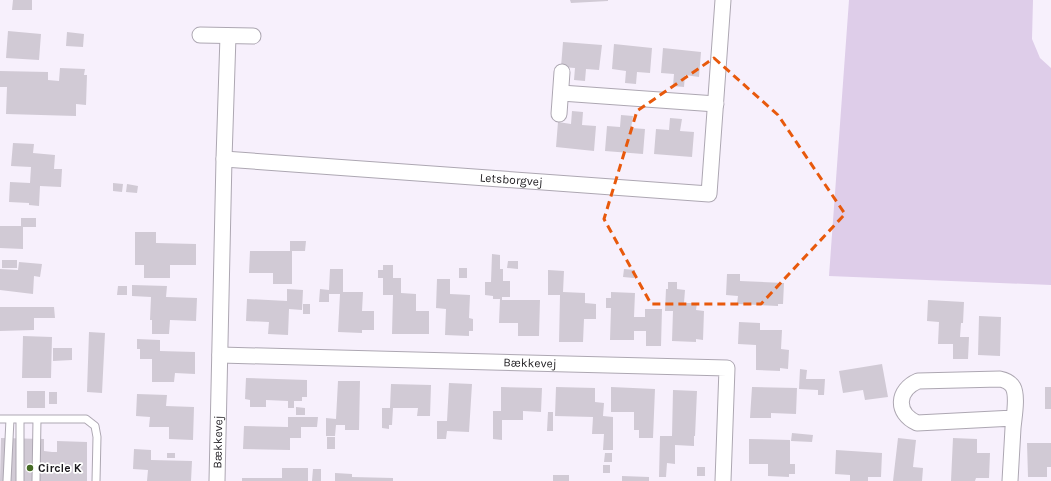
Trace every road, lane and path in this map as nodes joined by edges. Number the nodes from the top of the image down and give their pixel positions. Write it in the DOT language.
graph roads {
  1 [pos="723,0"];
  2 [pos="200,35"];
  3 [pos="228,36"];
  4 [pos="254,36"];
  5 [pos="562,72"];
  6 [pos="560,93"];
  7 [pos="716,104"];
  8 [pos="559,114"];
  9 [pos="224,159"];
  10 [pos="220,355"];
  11 [pos="1014,418"];
  12 [pos="0,419"];
  13 [pos="10,419"];
  14 [pos="20,419"];
  15 [pos="37,419"];
  16 [pos="7,481"];
  17 [pos="20,481"];
  18 [pos="36,481"];
  19 [pos="96,481"];
  20 [pos="218,481"];
  21 [pos="723,481"];
  22 [pos="1010,481"];
  1 -- 7 [label="street, Letsborgvej"];
  2 -- 3 [label="street"];
  3 -- 4 [label="street"];
  3 -- 9 [label="street"];
  5 -- 6 [label="street"];
  6 -- 7 [label="street"];
  6 -- 8 [label="street"];
  7 -- 9 [label="street, Letsborgvej"];
  9 -- 10 [label="street, Bækkevej"];
  10 -- 20 [label="street, Bækkevej"];
  10 -- 21 [label="street, Bækkevej"];
  11 -- 11 [label="street"];
  11 -- 22 [label="street"];
  12 -- 13 [label="lane"];
  13 -- 14 [label="lane"];
  13 -- 16 [label="lane"];
  14 -- 15 [label="lane"];
  14 -- 17 [label="lane"];
  15 -- 18 [label="lane"];
  15 -- 19 [label="lane"];
}
